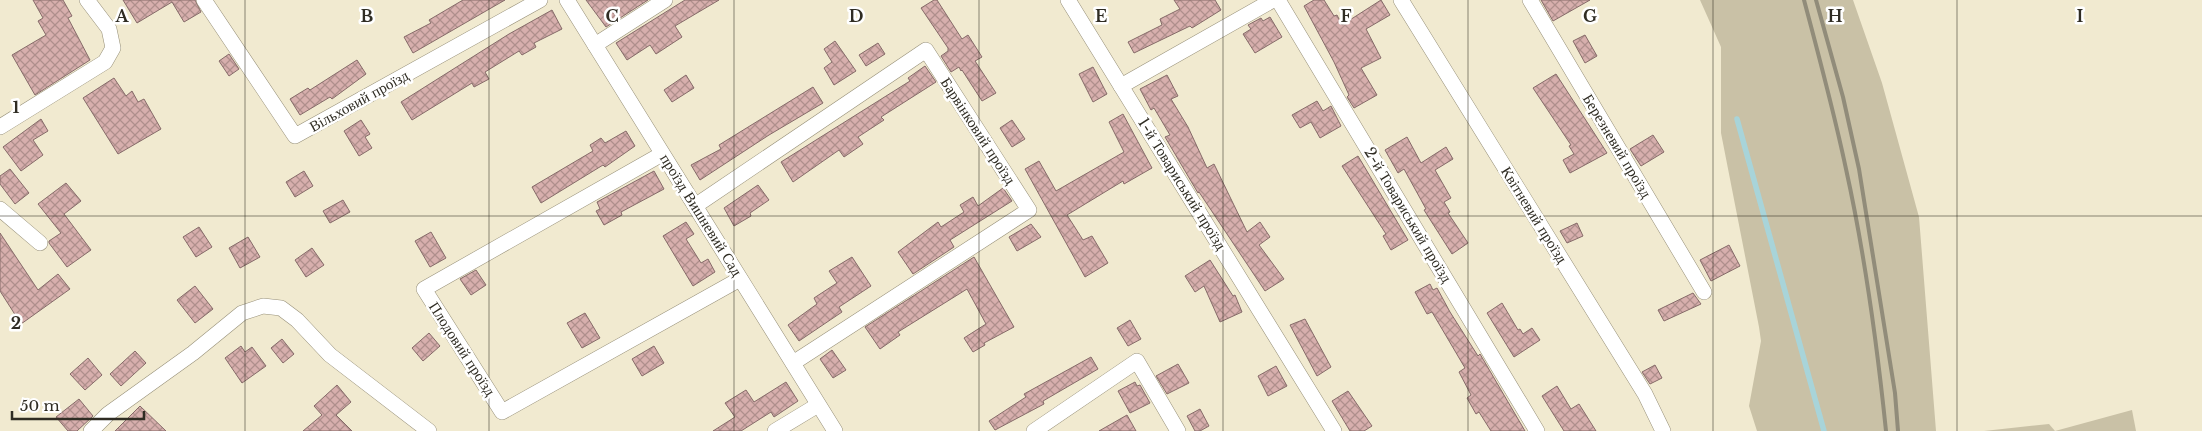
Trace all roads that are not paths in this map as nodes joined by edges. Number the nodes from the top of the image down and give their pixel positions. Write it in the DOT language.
graph roads {
  1 [pos="87,0"];
  2 [pos="204,0"];
  3 [pos="540,0"];
  4 [pos="566,0"];
  5 [pos="665,0"];
  6 [pos="1068,0"];
  7 [pos="1273,0"];
  8 [pos="1278,0"];
  9 [pos="1401,0"];
  10 [pos="1530,0"];
  11 [pos="595,45"];
  12 [pos="1122,86"];
  13 [pos="0,127"];
  14 [pos="662,154"];
  15 [pos="695,206"];
  16 [pos="0,209"];
  17 [pos="40,243"];
  18 [pos="740,279"];
  19 [pos="1704,292"];
  20 [pos="792,363"];
  21 [pos="818,405"];
  22 [pos="91,431"];
  23 [pos="429,431"];
  24 [pos="775,431"];
  25 [pos="835,431"];
  26 [pos="1034,431"];
  27 [pos="1178,431"];
  28 [pos="1334,431"];
  29 [pos="1537,431"];
  30 [pos="1663,431"];
  1 -- 13 [label="street"];
  2 -- 3 [label="street, Вільховий проїзд"];
  4 -- 11 [label="street, проїзд Вишневий Сад"];
  5 -- 11 [label="street"];
  6 -- 12 [label="street, 1-й Товариський проїзд"];
  7 -- 12 [label="street"];
  8 -- 29 [label="street, 2-й Товариський проїзд"];
  9 -- 30 [label="street, Квітневий проїзд"];
  10 -- 19 [label="street, Березневий проїзд"];
  11 -- 14 [label="street, проїзд Вишневий Сад"];
  12 -- 28 [label="street, 1-й Товариський проїзд"];
  14 -- 15 [label="street, проїзд Вишневий Сад"];
  14 -- 18 [label="street, Плодовий проїзд"];
  15 -- 18 [label="street, проїзд Вишневий Сад"];
  15 -- 20 [label="street, Барвінковий проїзд"];
  16 -- 17 [label="street"];
  18 -- 20 [label="street, проїзд Вишневий Сад"];
  20 -- 21 [label="street, проїзд Вишневий Сад"];
  21 -- 24 [label="street"];
  21 -- 25 [label="street, проїзд Вишневий Сад"];
  22 -- 23 [label="street"];
  26 -- 27 [label="street"];
}
